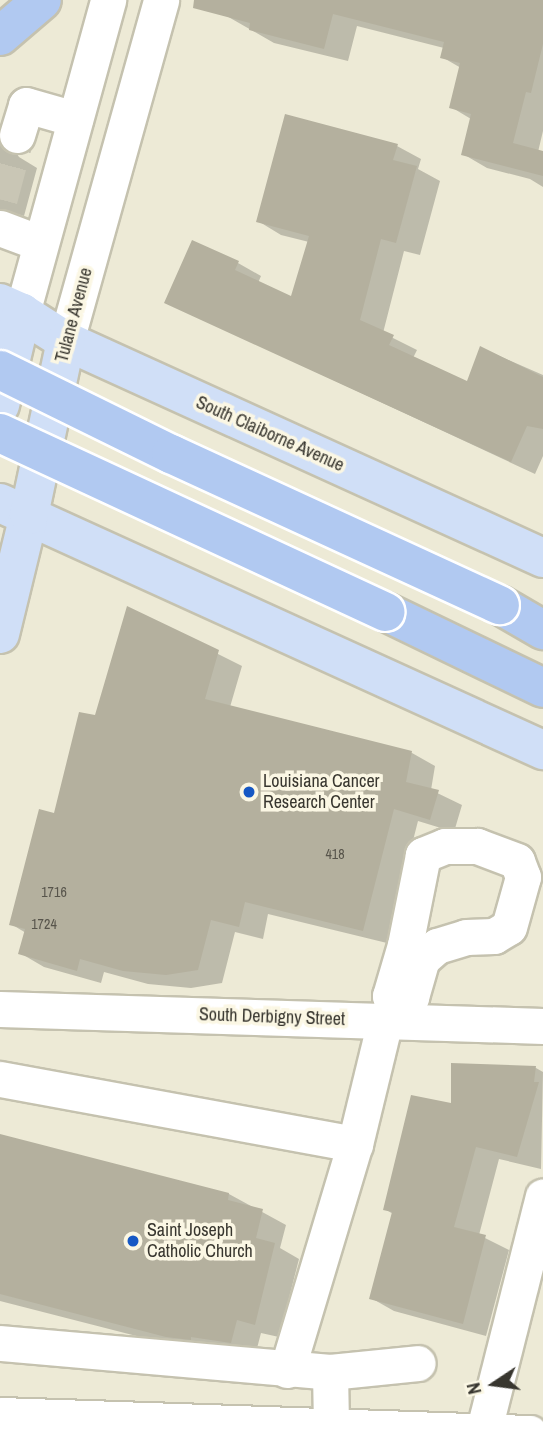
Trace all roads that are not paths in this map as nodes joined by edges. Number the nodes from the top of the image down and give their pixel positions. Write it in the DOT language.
graph roads {
  1 [pos="42,0"];
  2 [pos="108,0"];
  3 [pos="160,0"];
  4 [pos="0,36"];
  5 [pos="75,119"];
  6 [pos="14,122"];
  7 [pos="0,228"];
  8 [pos="40,243"];
  9 [pos="11,308"];
  10 [pos="66,341"];
  11 [pos="0,370"];
  12 [pos="0,405"];
  13 [pos="0,433"];
  14 [pos="15,509"];
  15 [pos="543,558"];
  16 [pos="500,605"];
  17 [pos="543,624"];
  18 [pos="543,629"];
  19 [pos="0,634"];
  20 [pos="543,688"];
  21 [pos="543,750"];
  22 [pos="0,1009"];
  23 [pos="394,1017"];
  24 [pos="543,1026"];
  25 [pos="0,1079"];
  26 [pos="355,1144"];
  27 [pos="543,1196"];
  28 [pos="0,1343"];
  29 [pos="418,1363"];
  30 [pos="286,1370"];
  31 [pos="330,1372"];
  32 [pos="0,1415"];
  33 [pos="331,1426"];
  34 [pos="484,1432"];
  35 [pos="530,1433"];
  1 -- 4 [label="highway"];
  2 -- 5 [label="street"];
  3 -- 10 [label="street, Tulane Avenue"];
  5 -- 6 [label="street"];
  5 -- 8 [label="street"];
  7 -- 8 [label="street"];
  8 -- 9 [label="street"];
  9 -- 10 [label="main road, South Claiborne Avenue"];
  9 -- 12 [label="main road"];
  10 -- 14 [label="main road, Tulane Avenue"];
  10 -- 15 [label="main road, South Claiborne Avenue"];
  11 -- 16 [label="highway, bridge"];
  13 -- 20 [label="highway, bridge"];
  14 -- 19 [label="main road, Tulane Avenue"];
  14 -- 21 [label="main road"];
  16 -- 17 [label="highway"];
  16 -- 18 [label="highway"];
  22 -- 23 [label="street, South Derbigny Street"];
  23 -- 23 [label="street"];
  23 -- 24 [label="street, South Derbigny Street"];
  23 -- 26 [label="street"];
  25 -- 26 [label="street"];
  26 -- 30 [label="street"];
  27 -- 34 [label="street"];
  28 -- 30 [label="street"];
  29 -- 31 [label="street"];
  30 -- 31 [label="street"];
  31 -- 33 [label="street"];
  32 -- 33 [label="street"];
  33 -- 34 [label="street"];
  34 -- 35 [label="street"];
}
